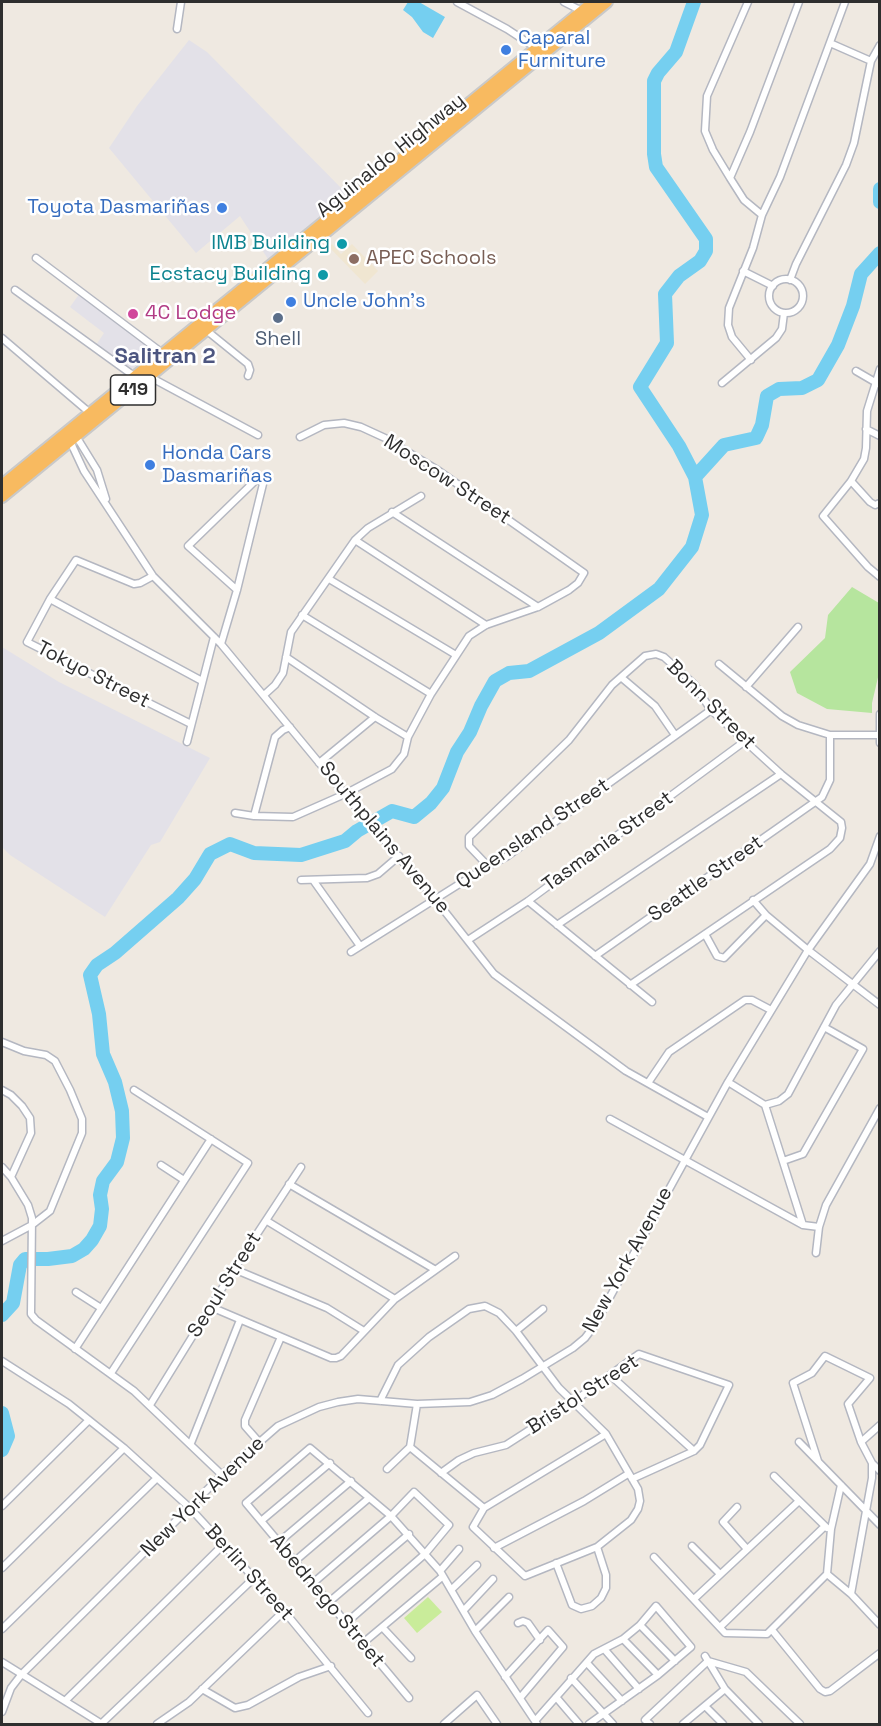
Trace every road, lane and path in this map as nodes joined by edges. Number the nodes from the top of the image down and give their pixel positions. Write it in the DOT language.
graph roads {
  1 [pos="181,2"];
  2 [pos="457,2"];
  3 [pos="564,2"];
  4 [pos="593,2"];
  5 [pos="607,2"];
  6 [pos="748,2"];
  7 [pos="799,2"];
  8 [pos="845,2"];
  9 [pos="585,15"];
  10 [pos="177,29"];
  11 [pos="830,43"];
  12 [pos="879,45"];
  13 [pos="540,50"];
  14 [pos="871,61"];
  15 [pos="730,178"];
  16 [pos="762,215"];
  17 [pos="36,258"];
  18 [pos="743,271"];
  19 [pos="790,280"];
  20 [pos="773,286"];
  21 [pos="15,290"];
  22 [pos="784,313"];
  23 [pos="206,330"];
  24 [pos="2,338"];
  25 [pos="161,354"];
  26 [pos="751,360"];
  27 [pos="879,369"];
  28 [pos="856,371"];
  29 [pos="134,376"];
  30 [pos="248,376"];
  31 [pos="150,377"];
  32 [pos="722,382"];
  33 [pos="878,384"];
  34 [pos="93,417"];
  35 [pos="866,429"];
  36 [pos="258,435"];
  37 [pos="71,436"];
  38 [pos="879,436"];
  39 [pos="300,437"];
  40 [pos="851,481"];
  41 [pos="2,485"];
  42 [pos="421,496"];
  43 [pos="2,497"];
  44 [pos="879,503"];
  45 [pos="108,506"];
  46 [pos="392,512"];
  47 [pos="355,540"];
  48 [pos="878,574"];
  49 [pos="153,576"];
  50 [pos="329,579"];
  51 [pos="237,590"];
  52 [pos="50,599"];
  53 [pos="538,607"];
  54 [pos="302,615"];
  55 [pos="486,625"];
  56 [pos="798,627"];
  57 [pos="214,637"];
  58 [pos="221,644"];
  59 [pos="456,655"];
  60 [pos="286,657"];
  61 [pos="719,664"];
  62 [pos="622,678"];
  63 [pos="202,681"];
  64 [pos="746,687"];
  65 [pos="431,693"];
  66 [pos="264,695"];
  67 [pos="711,710"];
  68 [pos="879,714"];
  69 [pos="375,717"];
  70 [pos="191,724"];
  71 [pos="290,728"];
  72 [pos="675,735"];
  73 [pos="830,735"];
  74 [pos="879,735"];
  75 [pos="408,737"];
  76 [pos="745,741"];
  77 [pos="187,742"];
  78 [pos="879,743"];
  79 [pos="319,763"];
  80 [pos="781,774"];
  81 [pos="345,794"];
  82 [pos="816,802"];
  83 [pos="236,813"];
  84 [pos="254,816"];
  85 [pos="879,836"];
  86 [pos="399,856"];
  87 [pos="488,866"];
  88 [pos="301,880"];
  89 [pos="313,880"];
  90 [pos="435,899"];
  91 [pos="528,900"];
  92 [pos="753,900"];
  93 [pos="766,915"];
  94 [pos="557,925"];
  95 [pos="705,934"];
  96 [pos="468,940"];
  97 [pos="360,946"];
  98 [pos="808,950"];
  99 [pos="879,951"];
  100 [pos="351,952"];
  101 [pos="595,956"];
  102 [pos="851,984"];
  103 [pos="630,985"];
  104 [pos="652,1002"];
  105 [pos="879,1005"];
  106 [pos="771,1010"];
  107 [pos="824,1027"];
  108 [pos="2,1042"];
  109 [pos="728,1082"];
  110 [pos="648,1083"];
  111 [pos="2,1090"];
  112 [pos="134,1090"];
  113 [pos="765,1104"];
  114 [pos="879,1107"];
  115 [pos="708,1117"];
  116 [pos="610,1119"];
  117 [pos="211,1139"];
  118 [pos="683,1161"];
  119 [pos="783,1161"];
  120 [pos="161,1165"];
  121 [pos="2,1167"];
  122 [pos="302,1167"];
  123 [pos="11,1177"];
  124 [pos="184,1180"];
  125 [pos="289,1184"];
  126 [pos="267,1221"];
  127 [pos="32,1225"];
  128 [pos="802,1225"];
  129 [pos="819,1227"];
  130 [pos="2,1241"];
  131 [pos="816,1253"];
  132 [pos="455,1256"];
  133 [pos="234,1269"];
  134 [pos="434,1269"];
  135 [pos="76,1292"];
  136 [pos="395,1299"];
  137 [pos="211,1307"];
  138 [pos="101,1308"];
  139 [pos="543,1309"];
  140 [pos="240,1320"];
  141 [pos="516,1331"];
  142 [pos="364,1332"];
  143 [pos="281,1337"];
  144 [pos="75,1349"];
  145 [pos="2,1361"];
  146 [pos="542,1368"];
  147 [pos="111,1373"];
  148 [pos="610,1375"];
  149 [pos="380,1401"];
  150 [pos="573,1402"];
  151 [pos="417,1404"];
  152 [pos="150,1405"];
  153 [pos="89,1420"];
  154 [pos="879,1425"];
  155 [pos="606,1434"];
  156 [pos="259,1442"];
  157 [pos="799,1442"];
  158 [pos="861,1442"];
  159 [pos="191,1443"];
  160 [pos="410,1447"];
  161 [pos="124,1448"];
  162 [pos="694,1451"];
  163 [pos="818,1461"];
  164 [pos="330,1463"];
  165 [pos="872,1463"];
  166 [pos="387,1469"];
  167 [pos="879,1471"];
  168 [pos="441,1473"];
  169 [pos="222,1475"];
  170 [pos="630,1476"];
  171 [pos="774,1476"];
  172 [pos="157,1478"];
  173 [pos="351,1481"];
  174 [pos="841,1485"];
  175 [pos="369,1498"];
  176 [pos="799,1501"];
  177 [pos="2,1506"];
  178 [pos="737,1507"];
  179 [pos="190,1508"];
  180 [pos="484,1508"];
  181 [pos="866,1510"];
  182 [pos="391,1516"];
  183 [pos="261,1521"];
  184 [pos="879,1525"];
  185 [pos="827,1528"];
  186 [pos="409,1534"];
  187 [pos="279,1542"];
  188 [pos="224,1544"];
  189 [pos="597,1546"];
  190 [pos="693,1546"];
  191 [pos="494,1548"];
  192 [pos="459,1549"];
  193 [pos="747,1549"];
  194 [pos="425,1554"];
  195 [pos="654,1557"];
  196 [pos="296,1561"];
  197 [pos="556,1563"];
  198 [pos="477,1564"];
  199 [pos="2,1568"];
  200 [pos="441,1574"];
  201 [pos="827,1574"];
  202 [pos="720,1575"];
  203 [pos="254,1578"];
  204 [pos="493,1579"];
  205 [pos="313,1583"];
  206 [pos="451,1590"];
  207 [pos="850,1594"];
  208 [pos="509,1597"];
  209 [pos="694,1599"];
  210 [pos="329,1602"];
  211 [pos="464,1610"];
  212 [pos="284,1611"];
  213 [pos="346,1623"];
  214 [pos="518,1623"];
  215 [pos="640,1625"];
  216 [pos="879,1625"];
  217 [pos="720,1627"];
  218 [pos="383,1628"];
  219 [pos="2,1629"];
  220 [pos="772,1630"];
  221 [pos="476,1631"];
  222 [pos="623,1639"];
  223 [pos="540,1640"];
  224 [pos="363,1644"];
  225 [pos="605,1650"];
  226 [pos="879,1653"];
  227 [pos="411,1658"];
  228 [pos="707,1658"];
  229 [pos="675,1661"];
  230 [pos="2,1662"];
  231 [pos="587,1663"];
  232 [pos="331,1666"];
  233 [pos="21,1675"];
  234 [pos="658,1675"];
  235 [pos="505,1677"];
  236 [pos="571,1678"];
  237 [pos="202,1689"];
  238 [pos="639,1689"];
  239 [pos="725,1689"];
  240 [pos="556,1697"];
  241 [pos="409,1698"];
  242 [pos="520,1698"];
  243 [pos="66,1700"];
  244 [pos="622,1701"];
  245 [pos="705,1706"];
  246 [pos="2,1712"];
  247 [pos="368,1713"];
  248 [pos="605,1715"];
  249 [pos="648,1722"];
  250 [pos="536,1723"];
  251 [pos="102,1724"];
  252 [pos="497,1724"];
  253 [pos="684,1724"];
  254 [pos="157,1725"];
  255 [pos="444,1725"];
  256 [pos="579,1725"];
  257 [pos="590,1725"];
  258 [pos="613,1725"];
  259 [pos="723,1725"];
  260 [pos="759,1725"];
  261 [pos="800,1725"];
  1 -- 10 [label="street"];
  2 -- 13 [label="street"];
  3 -- 9 [label="street"];
  4 -- 9 [label="highway, Aguinaldo Highway / 419"];
  5 -- 9 [label="highway, Aguinaldo Highway / 419"];
  6 -- 15 [label="street"];
  7 -- 15 [label="street"];
  8 -- 11 [label="street"];
  9 -- 13 [label="highway, Aguinaldo Highway / 419"];
  11 -- 14 [label="street"];
  11 -- 16 [label="street"];
  12 -- 14 [label="street"];
  13 -- 23 [label="highway, Aguinaldo Highway / 419"];
  13 -- 25 [label="highway, Aguinaldo Highway / 419"];
  14 -- 19 [label="street"];
  15 -- 16 [label="street"];
  16 -- 18 [label="street"];
  17 -- 25 [label="street"];
  18 -- 20 [label="street"];
  18 -- 26 [label="street"];
  19 -- 20 [label="street"];
  19 -- 22 [label="street"];
  20 -- 22 [label="street"];
  21 -- 29 [label="street"];
  22 -- 26 [label="street"];
  23 -- 30 [label="street"];
  23 -- 31 [label="highway, Aguinaldo Highway / 419"];
  24 -- 34 [label="street"];
  25 -- 29 [label="highway, Aguinaldo Highway / 419"];
  26 -- 32 [label="street"];
  27 -- 33 [label="street"];
  28 -- 33 [label="street"];
  29 -- 34 [label="highway, Aguinaldo Highway / 419"];
  31 -- 34 [label="highway, Aguinaldo Highway / 419"];
  31 -- 36 [label="street"];
  33 -- 35 [label="street"];
  34 -- 37 [label="highway, Aguinaldo Highway / 419"];
  35 -- 38 [label="street"];
  35 -- 40 [label="street"];
  37 -- 41 [label="highway, Aguinaldo Highway / 419"];
  37 -- 43 [label="highway, Aguinaldo Highway / 419"];
  37 -- 45 [label="street, Southplains Avenue"];
  37 -- 45 [label="street, Southplains Avenue"];
  39 -- 53 [label="street, Moscow Street"];
  40 -- 44 [label="street"];
  40 -- 48 [label="street"];
  42 -- 46 [label="street"];
  45 -- 49 [label="street, Southplains Avenue"];
  46 -- 47 [label="street"];
  46 -- 53 [label="street"];
  47 -- 50 [label="street"];
  47 -- 55 [label="street"];
  49 -- 52 [label="street, Tokyo Street"];
  49 -- 57 [label="street, Southplains Avenue"];
  50 -- 54 [label="street"];
  50 -- 59 [label="street"];
  51 -- 51 [label="street"];
  51 -- 58 [label="street"];
  52 -- 63 [label="street"];
  52 -- 70 [label="street, Tokyo Street"];
  53 -- 55 [label="street"];
  54 -- 60 [label="street"];
  54 -- 65 [label="street"];
  55 -- 59 [label="street"];
  56 -- 64 [label="street"];
  57 -- 58 [label="street, Southplains Avenue"];
  57 -- 63 [label="street"];
  58 -- 66 [label="street, Southplains Avenue"];
  59 -- 65 [label="street"];
  60 -- 66 [label="street"];
  60 -- 69 [label="street"];
  61 -- 64 [label="street"];
  62 -- 67 [label="street, Bonn Street"];
  62 -- 72 [label="street"];
  62 -- 87 [label="street, Bonn Street"];
  63 -- 70 [label="street"];
  64 -- 73 [label="street"];
  65 -- 75 [label="street"];
  66 -- 71 [label="street, Southplains Avenue"];
  67 -- 72 [label="street, Queensland Street"];
  67 -- 76 [label="street, Bonn Street"];
  68 -- 74 [label="street"];
  69 -- 75 [label="street"];
  69 -- 79 [label="street"];
  70 -- 77 [label="street"];
  71 -- 79 [label="street, Southplains Avenue"];
  71 -- 84 [label="street"];
  72 -- 87 [label="street, Queensland Street"];
  73 -- 74 [label="street"];
  73 -- 82 [label="street"];
  74 -- 78 [label="street"];
  75 -- 81 [label="street"];
  76 -- 80 [label="street, Bonn Street"];
  76 -- 91 [label="street, Tasmania Street"];
  79 -- 81 [label="street, Southplains Avenue"];
  80 -- 82 [label="street, Bonn Street"];
  80 -- 94 [label="street"];
  81 -- 84 [label="street"];
  81 -- 86 [label="street, Southplains Avenue"];
  82 -- 92 [label="street, Bonn Street"];
  82 -- 101 [label="street, Seattle Street"];
  83 -- 84 [label="street"];
  85 -- 98 [label="street, New York Avenue"];
  86 -- 89 [label="street"];
  86 -- 90 [label="street, Southplains Avenue"];
  87 -- 90 [label="street, Queensland Street"];
  88 -- 89 [label="street"];
  89 -- 97 [label="street"];
  90 -- 96 [label="street, Southplains Avenue"];
  90 -- 97 [label="street, Queensland Street"];
  91 -- 94 [label="street"];
  91 -- 96 [label="street, Tasmania Street"];
  92 -- 93 [label="street"];
  92 -- 95 [label="street, Bonn Street"];
  93 -- 95 [label="street"];
  93 -- 98 [label="street"];
  94 -- 101 [label="street"];
  95 -- 103 [label="street, Bonn Street"];
  96 -- 110 [label="street, Southplains Avenue"];
  97 -- 100 [label="street, Queensland Street"];
  98 -- 102 [label="street"];
  98 -- 106 [label="street, New York Avenue"];
  99 -- 102 [label="street"];
  101 -- 103 [label="street"];
  102 -- 105 [label="street"];
  102 -- 107 [label="street"];
  103 -- 104 [label="street"];
  106 -- 109 [label="street, New York Avenue"];
  106 -- 110 [label="street"];
  107 -- 113 [label="street"];
  107 -- 119 [label="street"];
  108 -- 127 [label="street"];
  109 -- 113 [label="street"];
  109 -- 115 [label="street, New York Avenue"];
  110 -- 115 [label="street, Southplains Avenue"];
  111 -- 123 [label="street"];
  112 -- 117 [label="street"];
  113 -- 119 [label="street"];
  114 -- 129 [label="street"];
  115 -- 118 [label="street, New York Avenue"];
  116 -- 118 [label="street"];
  117 -- 124 [label="street"];
  117 -- 147 [label="street"];
  118 -- 128 [label="street"];
  118 -- 146 [label="street, New York Avenue"];
  119 -- 128 [label="street"];
  120 -- 124 [label="street"];
  121 -- 123 [label="street"];
  122 -- 125 [label="street, Seoul Street"];
  123 -- 127 [label="street"];
  124 -- 138 [label="street"];
  125 -- 126 [label="street, Seoul Street"];
  125 -- 134 [label="street"];
  126 -- 133 [label="street, Seoul Street"];
  126 -- 136 [label="street"];
  127 -- 130 [label="street"];
  127 -- 144 [label="street"];
  128 -- 129 [label="street"];
  129 -- 131 [label="street"];
  132 -- 134 [label="street"];
  133 -- 137 [label="street, Seoul Street"];
  133 -- 142 [label="street"];
  134 -- 136 [label="street"];
  135 -- 138 [label="street"];
  136 -- 142 [label="street"];
  137 -- 140 [label="street"];
  137 -- 152 [label="street, Seoul Street"];
  138 -- 144 [label="street"];
  139 -- 141 [label="street"];
  140 -- 143 [label="street"];
  140 -- 159 [label="street"];
  141 -- 146 [label="street"];
  141 -- 149 [label="street"];
  142 -- 143 [label="street"];
  143 -- 156 [label="street"];
  144 -- 147 [label="street"];
  145 -- 153 [label="street, Berlin Street"];
  146 -- 150 [label="street"];
  146 -- 151 [label="street, New York Avenue"];
  147 -- 152 [label="street"];
  148 -- 150 [label="street, Bristol Street"];
  148 -- 162 [label="street"];
  148 -- 162 [label="street, Bristol Street"];
  149 -- 151 [label="street, New York Avenue"];
  149 -- 156 [label="street, New York Avenue"];
  150 -- 155 [label="street"];
  150 -- 168 [label="street, Bristol Street"];
  151 -- 160 [label="street"];
  152 -- 159 [label="street"];
  153 -- 161 [label="street, Berlin Street"];
  153 -- 177 [label="street"];
  154 -- 158 [label="street"];
  155 -- 170 [label="street"];
  155 -- 180 [label="street"];
  156 -- 169 [label="street, New York Avenue"];
  157 -- 163 [label="street"];
  158 -- 163 [label="street"];
  158 -- 165 [label="street"];
  159 -- 169 [label="street"];
  160 -- 166 [label="street"];
  160 -- 168 [label="street"];
  161 -- 172 [label="street, Berlin Street"];
  161 -- 199 [label="street"];
  162 -- 170 [label="street"];
  163 -- 174 [label="street"];
  164 -- 173 [label="street"];
  164 -- 183 [label="street"];
  164 -- 183 [label="street, Abednego Street"];
  165 -- 167 [label="street"];
  165 -- 181 [label="street"];
  168 -- 180 [label="street"];
  169 -- 179 [label="street, New York Avenue"];
  170 -- 189 [label="street"];
  170 -- 191 [label="street"];
  171 -- 176 [label="street"];
  172 -- 179 [label="street, Berlin Street"];
  172 -- 219 [label="street"];
  173 -- 175 [label="street"];
  173 -- 187 [label="street"];
  174 -- 181 [label="street"];
  174 -- 185 [label="street"];
  175 -- 182 [label="street"];
  175 -- 196 [label="street"];
  176 -- 185 [label="street"];
  176 -- 193 [label="street"];
  178 -- 193 [label="street"];
  179 -- 188 [label="street, Berlin Street"];
  179 -- 233 [label="street, New York Avenue"];
  180 -- 191 [label="street"];
  181 -- 184 [label="street"];
  181 -- 207 [label="street"];
  182 -- 186 [label="street"];
  182 -- 194 [label="street"];
  182 -- 205 [label="street"];
  183 -- 187 [label="street, Abednego Street"];
  185 -- 201 [label="street"];
  185 -- 217 [label="street"];
  186 -- 194 [label="street"];
  186 -- 210 [label="street"];
  187 -- 196 [label="street, Abednego Street"];
  188 -- 203 [label="street, Berlin Street"];
  188 -- 243 [label="street"];
  189 -- 197 [label="street"];
  189 -- 197 [label="street"];
  190 -- 202 [label="street"];
  191 -- 197 [label="street"];
  192 -- 200 [label="street"];
  193 -- 202 [label="street"];
  194 -- 200 [label="street"];
  194 -- 213 [label="street"];
  195 -- 209 [label="street"];
  196 -- 205 [label="street, Abednego Street"];
  198 -- 206 [label="street"];
  200 -- 206 [label="street"];
  200 -- 218 [label="street"];
  201 -- 207 [label="street"];
  201 -- 220 [label="street"];
  202 -- 209 [label="street"];
  203 -- 212 [label="street, Berlin Street"];
  203 -- 251 [label="street"];
  204 -- 211 [label="street"];
  205 -- 210 [label="street, Abednego Street"];
  206 -- 211 [label="street"];
  207 -- 216 [label="street"];
  208 -- 221 [label="street"];
  209 -- 217 [label="street"];
  210 -- 213 [label="street, Abednego Street"];
  211 -- 221 [label="street"];
  212 -- 232 [label="street, Berlin Street"];
  212 -- 237 [label="street"];
  213 -- 224 [label="street, Abednego Street"];
  214 -- 223 [label="street"];
  215 -- 222 [label="street"];
  215 -- 229 [label="street"];
  215 -- 229 [label="street"];
  217 -- 220 [label="street"];
  218 -- 224 [label="street"];
  218 -- 227 [label="street"];
  220 -- 226 [label="street"];
  221 -- 235 [label="street"];
  222 -- 225 [label="street"];
  222 -- 234 [label="street"];
  223 -- 235 [label="street"];
  223 -- 242 [label="street"];
  224 -- 241 [label="street, Abednego Street"];
  225 -- 231 [label="street"];
  225 -- 238 [label="street"];
  228 -- 239 [label="street"];
  228 -- 249 [label="street"];
  228 -- 261 [label="street"];
  229 -- 234 [label="street"];
  230 -- 233 [label="street"];
  231 -- 236 [label="street"];
  231 -- 244 [label="street"];
  232 -- 237 [label="street"];
  232 -- 247 [label="street, Berlin Street"];
  233 -- 243 [label="street"];
  233 -- 246 [label="street, New York Avenue"];
  234 -- 238 [label="street"];
  235 -- 242 [label="street"];
  236 -- 240 [label="street"];
  236 -- 248 [label="street"];
  237 -- 254 [label="street"];
  238 -- 244 [label="street"];
  239 -- 245 [label="street"];
  239 -- 260 [label="street"];
  240 -- 250 [label="street"];
  240 -- 256 [label="street"];
  242 -- 250 [label="street"];
  243 -- 251 [label="street"];
  244 -- 248 [label="street"];
  245 -- 253 [label="street"];
  245 -- 259 [label="street"];
  248 -- 257 [label="street"];
  248 -- 258 [label="street"];
  252 -- 255 [label="street"];
}
